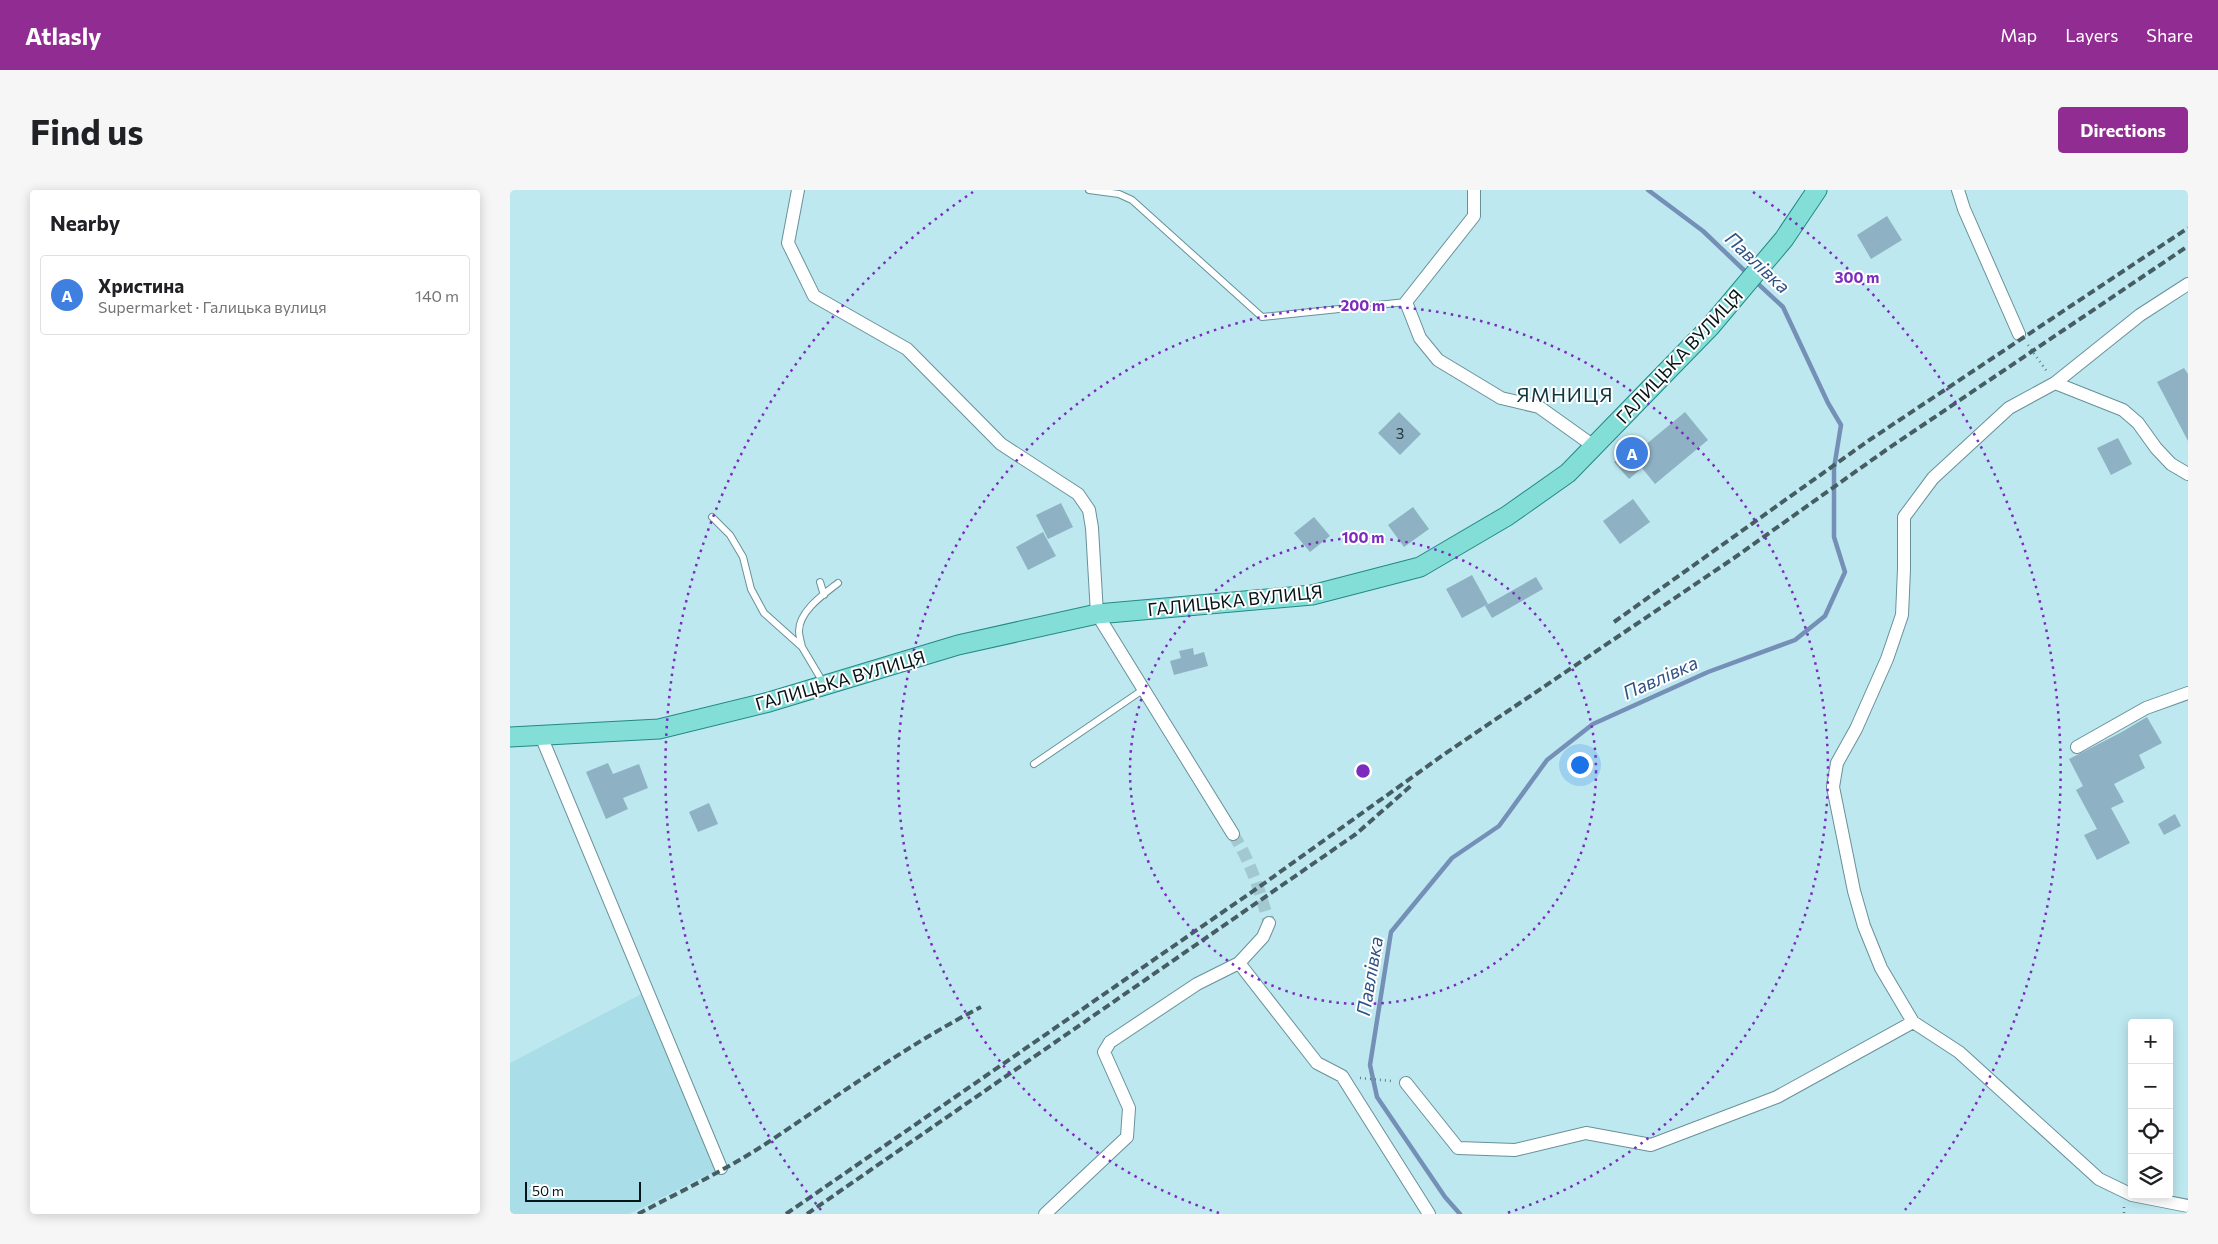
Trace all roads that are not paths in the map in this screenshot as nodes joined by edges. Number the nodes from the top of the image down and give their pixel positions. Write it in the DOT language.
graph roads {
  1 [pos="798,190"];
  2 [pos="1089,190"];
  3 [pos="1474,190"];
  4 [pos="1817,190"];
  5 [pos="1958,190"];
  6 [pos="2188,284"];
  7 [pos="1406,302"];
  8 [pos="2019,334"];
  9 [pos="2055,383"];
  10 [pos="1596,447"];
  11 [pos="2188,474"];
  12 [pos="712,517"];
  13 [pos="820,582"];
  14 [pos="838,583"];
  15 [pos="824,594"];
  16 [pos="1097,614"];
  17 [pos="802,646"];
  18 [pos="824,685"];
  19 [pos="1144,689"];
  20 [pos="2188,693"];
  21 [pos="510,736"];
  22 [pos="540,736"];
  23 [pos="2078,747"];
  24 [pos="1034,764"];
  25 [pos="1233,834"];
  26 [pos="1269,923"];
  27 [pos="1239,963"];
  28 [pos="1912,1022"];
  29 [pos="1401,1082"];
  30 [pos="720,1168"];
  31 [pos="2128,1193"];
  32 [pos="2152,1199"];
  33 [pos="2188,1206"];
  34 [pos="1045,1214"];
  35 [pos="1429,1214"];
  1 -- 16 [label="street"];
  2 -- 7 [label="lane"];
  3 -- 7 [label="street"];
  4 -- 10 [label="main road, ГАЛИЦЬКА ВУЛИЦЯ"];
  5 -- 8 [label="street"];
  6 -- 9 [label="street"];
  7 -- 10 [label="street"];
  9 -- 11 [label="street"];
  9 -- 28 [label="street"];
  10 -- 16 [label="main road, ГАЛИЦЬКА ВУЛИЦЯ"];
  12 -- 17 [label="lane"];
  13 -- 15 [label="lane"];
  14 -- 15 [label="lane"];
  15 -- 17 [label="lane"];
  16 -- 18 [label="main road, ГАЛИЦЬКА ВУЛИЦЯ"];
  16 -- 19 [label="street"];
  17 -- 18 [label="lane"];
  18 -- 22 [label="main road, ГАЛИЦЬКА ВУЛИЦЯ"];
  19 -- 24 [label="lane"];
  19 -- 25 [label="street"];
  20 -- 23 [label="street"];
  21 -- 22 [label="main road, ГАЛИЦЬКА ВУЛИЦЯ"];
  22 -- 30 [label="street"];
  26 -- 27 [label="street"];
  27 -- 34 [label="street"];
  27 -- 35 [label="street"];
  28 -- 29 [label="street"];
  28 -- 31 [label="street"];
  32 -- 33 [label="street"];
}
